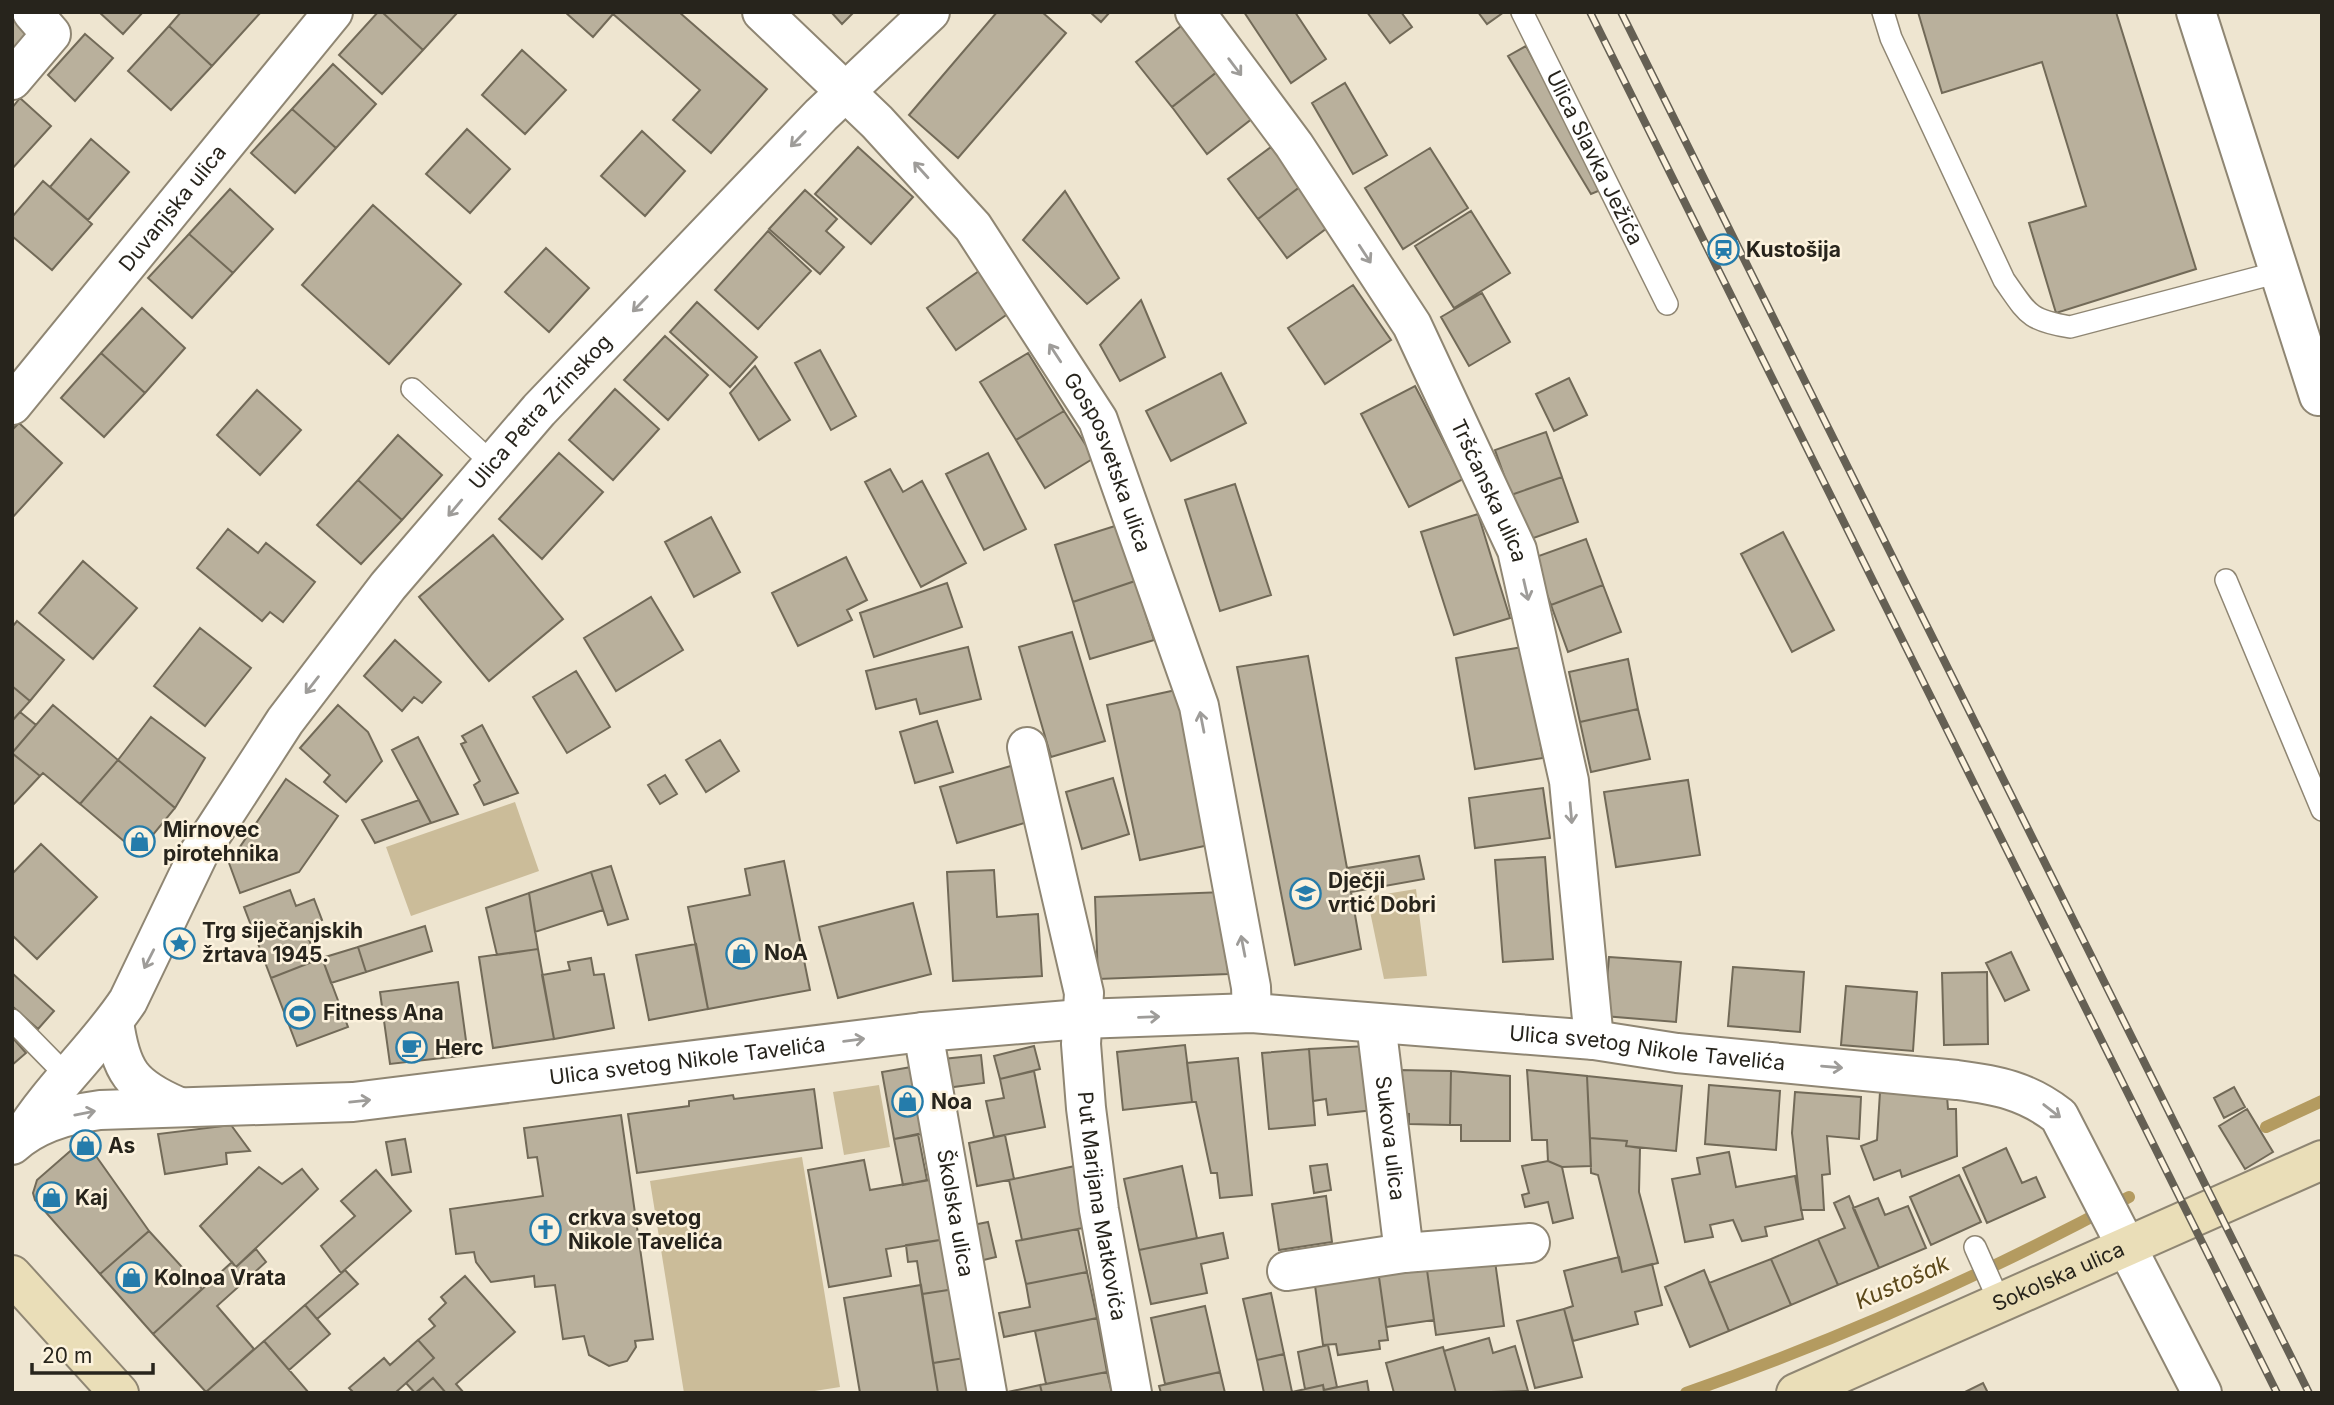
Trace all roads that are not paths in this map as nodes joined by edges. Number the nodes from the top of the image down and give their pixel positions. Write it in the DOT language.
graph roads {
  1 [pos="32,12"];
  2 [pos="333,12"];
  3 [pos="762,12"];
  4 [pos="930,12"];
  5 [pos="1195,12"];
  6 [pos="1522,12"];
  7 [pos="1883,12"];
  8 [pos="2196,12"];
  9 [pos="12,79"];
  10 [pos="846,91"];
  11 [pos="2279,272"];
  12 [pos="1667,304"];
  13 [pos="412,389"];
  14 [pos="2319,396"];
  15 [pos="12,405"];
  16 [pos="493,464"];
  17 [pos="2226,580"];
  18 [pos="1027,747"];
  19 [pos="2322,810"];
  20 [pos="1252,1013"];
  21 [pos="1081,1019"];
  22 [pos="12,1020"];
  23 [pos="114,1022"];
  24 [pos="1376,1023"];
  25 [pos="923,1032"];
  26 [pos="1594,1040"];
  27 [pos="66,1075"];
  28 [pos="177,1106"];
  29 [pos="17,1141"];
  30 [pos="2320,1165"];
  31 [pos="2116,1223"];
  32 [pos="1530,1243"];
  33 [pos="1976,1250"];
  34 [pos="1404,1253"];
  35 [pos="1287,1271"];
  36 [pos="12,1275"];
  37 [pos="1996,1294"];
  38 [pos="119,1393"];
  39 [pos="987,1393"];
  40 [pos="1132,1393"];
  41 [pos="1796,1393"];
  42 [pos="2203,1393"];
  1 -- 9 [label="street"];
  2 -- 15 [label="street, Duvanjska ulica"];
  3 -- 10 [label="street, Gosposvetska ulica"];
  4 -- 10 [label="street, Ulica Petra Zrinskog"];
  5 -- 26 [label="street, Tršćanska ulica, one-way"];
  6 -- 12 [label="lane, Ulica Slavka Ježića"];
  7 -- 11 [label="lane"];
  8 -- 11 [label="street"];
  10 -- 16 [label="street, Ulica Petra Zrinskog, one-way"];
  20 -- 10 [label="street, Gosposvetska ulica, one-way"];
  11 -- 14 [label="street"];
  13 -- 16 [label="lane"];
  16 -- 23 [label="street, Ulica Petra Zrinskog, one-way"];
  17 -- 19 [label="lane"];
  18 -- 21 [label="street"];
  21 -- 20 [label="street, Ulica svetog Nikole Tavelića, one-way"];
  20 -- 24 [label="street, Ulica svetog Nikole Tavelića"];
  21 -- 25 [label="street, Ulica svetog Nikole Tavelića"];
  21 -- 40 [label="street, Put Marijana Matkovića"];
  22 -- 27 [label="lane"];
  23 -- 27 [label="street"];
  23 -- 28 [label="street"];
  24 -- 26 [label="street, Ulica svetog Nikole Tavelića"];
  24 -- 34 [label="street, Sukova ulica"];
  28 -- 25 [label="street, Ulica svetog Nikole Tavelića, one-way"];
  25 -- 39 [label="street, Školska ulica"];
  26 -- 31 [label="street, Ulica svetog Nikole Tavelića, one-way"];
  27 -- 29 [label="street"];
  29 -- 28 [label="street, one-way"];
  30 -- 31 [label="street, Sokolska ulica"];
  31 -- 37 [label="street, Sokolska ulica"];
  31 -- 42 [label="street, Ulica svetog Nikole Tavelića"];
  32 -- 34 [label="street"];
  33 -- 37 [label="lane"];
  34 -- 35 [label="street"];
  36 -- 38 [label="street"];
  37 -- 41 [label="street, Sokolska ulica"];
}
